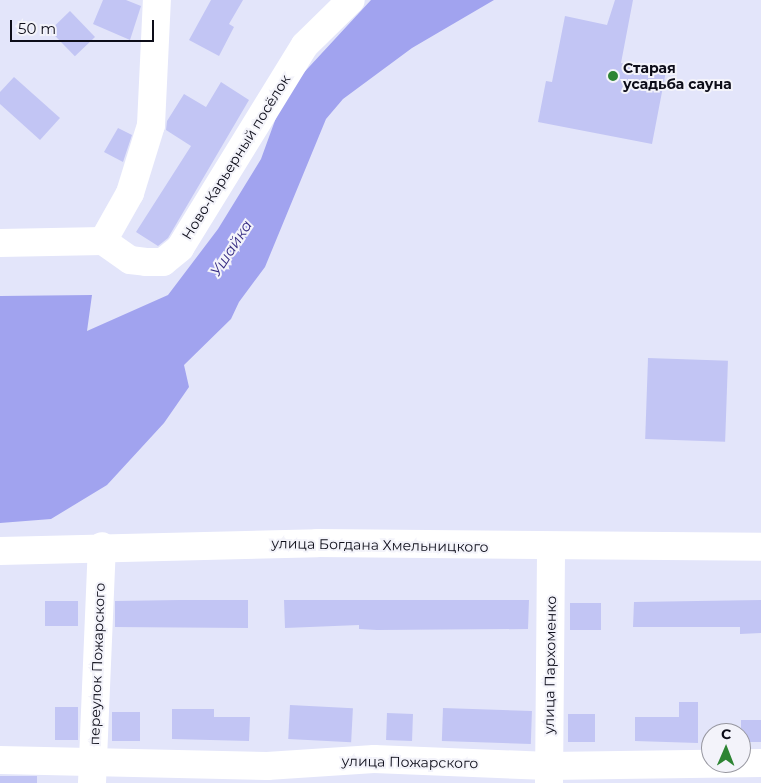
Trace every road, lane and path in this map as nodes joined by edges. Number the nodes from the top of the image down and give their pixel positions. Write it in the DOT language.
graph roads {
  1 [pos="157,0"];
  2 [pos="351,0"];
  3 [pos="103,241"];
  4 [pos="0,242"];
  5 [pos="102,546"];
  6 [pos="551,546"];
  7 [pos="761,547"];
  8 [pos="0,551"];
  9 [pos="0,760"];
  10 [pos="761,764"];
  11 [pos="92,772"];
  12 [pos="549,774"];
  1 -- 3 [label="street"];
  2 -- 3 [label="street, Ново-Карьерный посёлок"];
  3 -- 4 [label="street"];
  5 -- 6 [label="street, улица Богдана Хмельницкого"];
  5 -- 8 [label="street, улица Богдана Хмельницкого"];
  5 -- 11 [label="street, переулок Пожарского"];
  6 -- 7 [label="street, улица Богдана Хмельницкого"];
  6 -- 12 [label="street, улица Пархоменко"];
  9 -- 11 [label="street, улица Пожарского"];
  10 -- 12 [label="street, улица Пожарского"];
  11 -- 12 [label="street, улица Пожарского"];
}
